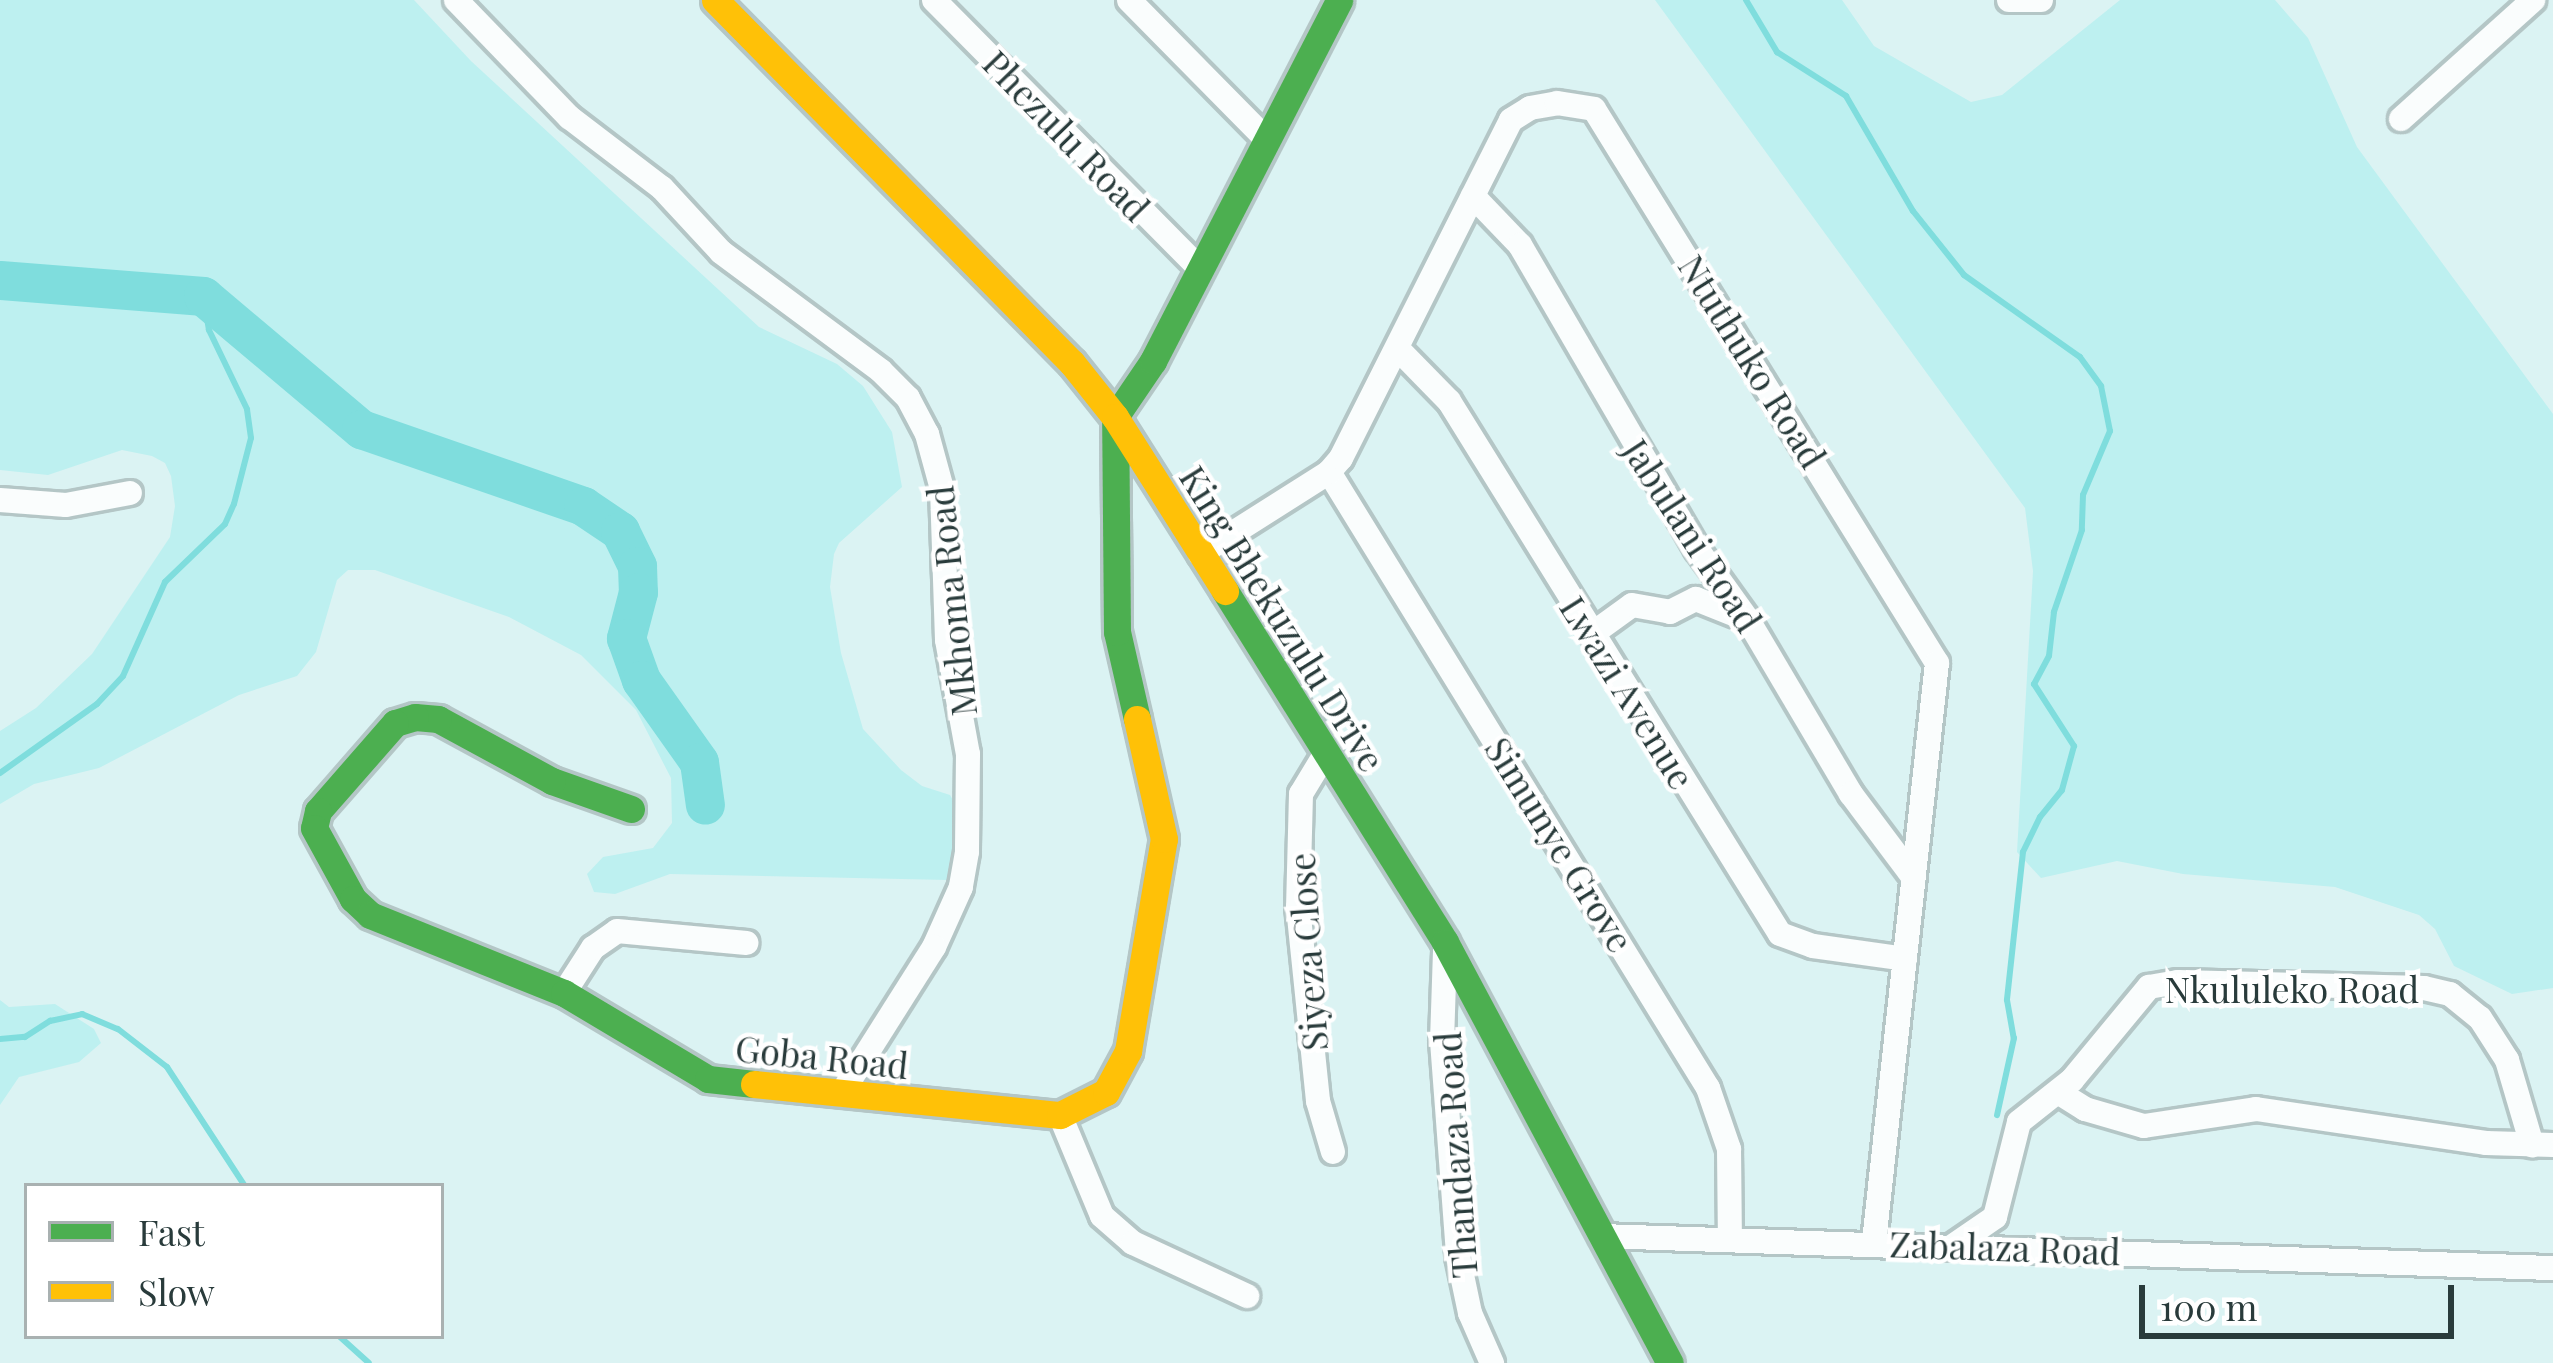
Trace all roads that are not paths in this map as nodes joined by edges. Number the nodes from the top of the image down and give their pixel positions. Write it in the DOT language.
graph roads {
  1 [pos="457,0"];
  2 [pos="715,0"];
  3 [pos="934,0"];
  4 [pos="1129,0"];
  5 [pos="2009,0"];
  6 [pos="2041,0"];
  7 [pos="2534,0"];
  8 [pos="1332,4"];
  9 [pos="2402,119"];
  10 [pos="1268,141"];
  11 [pos="1473,196"];
  12 [pos="1201,270"];
  13 [pos="1398,349"];
  14 [pos="1115,416"];
  15 [pos="1329,472"];
  16 [pos="130,493"];
  17 [pos="0,500"];
  18 [pos="1200,554"];
  19 [pos="1748,620"];
  20 [pos="1592,634"];
  21 [pos="1324,756"];
  22 [pos="631,809"];
  23 [pos="1913,877"];
  24 [pos="1445,942"];
  25 [pos="746,944"];
  26 [pos="1905,959"];
  27 [pos="564,993"];
  28 [pos="2059,1092"];
  29 [pos="841,1094"];
  30 [pos="1060,1115"];
  31 [pos="2542,1145"];
  32 [pos="1333,1152"];
  33 [pos="1601,1236"];
  34 [pos="1730,1238"];
  35 [pos="1874,1242"];
  36 [pos="1953,1246"];
  37 [pos="2553,1268"];
  38 [pos="1247,1296"];
  39 [pos="1492,1363"];
  40 [pos="1670,1363"];
  1 -- 29 [label="street, Mkhoma Road"];
  2 -- 14 [label="street, King Bhekuzulu Drive"];
  3 -- 12 [label="street, Phezulu Road"];
  4 -- 10 [label="street"];
  5 -- 6 [label="street"];
  7 -- 9 [label="street"];
  8 -- 10 [label="street"];
  10 -- 12 [label="street"];
  11 -- 13 [label="street, Ntuthuko Road"];
  11 -- 19 [label="street, Jabulani Road"];
  11 -- 23 [label="street, Ntuthuko Road"];
  12 -- 14 [label="street"];
  13 -- 15 [label="street, Ntuthuko Road"];
  13 -- 20 [label="street, Lwazi Avenue"];
  14 -- 18 [label="street, King Bhekuzulu Drive"];
  14 -- 30 [label="street"];
  15 -- 18 [label="street, Ntuthuko Road"];
  15 -- 34 [label="street, Simunye Grove"];
  16 -- 17 [label="street"];
  18 -- 21 [label="street, King Bhekuzulu Drive"];
  19 -- 20 [label="street"];
  19 -- 23 [label="street, Jabulani Road"];
  20 -- 26 [label="street, Lwazi Avenue"];
  21 -- 24 [label="street, King Bhekuzulu Drive"];
  21 -- 32 [label="street, Siyeza Close"];
  22 -- 27 [label="street, Goba Road"];
  23 -- 26 [label="street, Ntuthuko Road"];
  24 -- 33 [label="street, King Bhekuzulu Drive"];
  24 -- 39 [label="street, Thandaza Road"];
  25 -- 27 [label="street"];
  26 -- 35 [label="street, Ntuthuko Road"];
  27 -- 29 [label="street, Goba Road"];
  28 -- 31 [label="street"];
  28 -- 31 [label="street, Nkululeko Road"];
  28 -- 36 [label="street, Nkululeko Road"];
  29 -- 30 [label="street, Goba Road"];
  30 -- 38 [label="street"];
  33 -- 34 [label="street, Zabalaza Road"];
  33 -- 40 [label="street, King Bhekuzulu Drive"];
  34 -- 35 [label="street, Zabalaza Road"];
  35 -- 36 [label="street, Zabalaza Road"];
  36 -- 37 [label="street, Zabalaza Road"];
}
